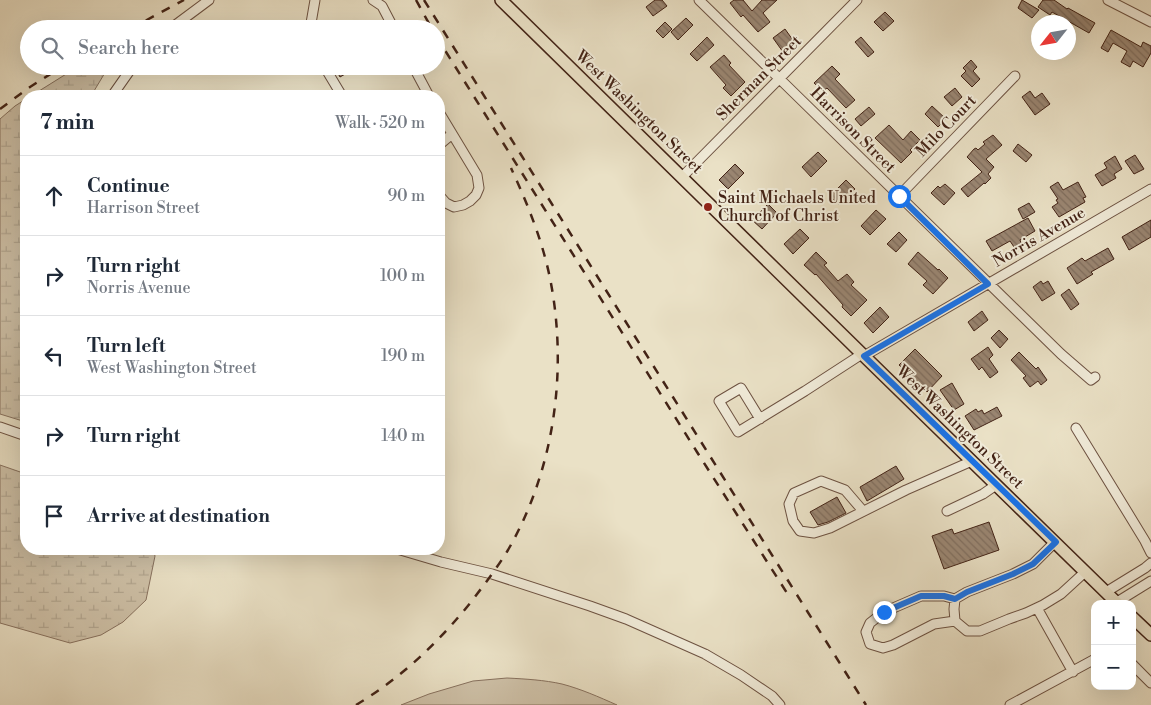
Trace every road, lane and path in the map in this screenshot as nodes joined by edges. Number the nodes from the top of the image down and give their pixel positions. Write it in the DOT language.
graph roads {
  1 [pos="209,0"];
  2 [pos="315,0"];
  3 [pos="374,0"];
  4 [pos="699,0"];
  5 [pos="857,0"];
  6 [pos="1108,0"];
  7 [pos="503,1"];
  8 [pos="182,20"];
  9 [pos="312,20"];
  10 [pos="389,20"];
  11 [pos="1151,22"];
  12 [pos="127,75"];
  13 [pos="329,75"];
  14 [pos="418,75"];
  15 [pos="1015,76"];
  16 [pos="780,79"];
  17 [pos="116,90"];
  18 [pos="338,90"];
  19 [pos="427,90"];
  20 [pos="445,122"];
  21 [pos="452,134"];
  22 [pos="445,140"];
  23 [pos="682,178"];
  24 [pos="1151,189"];
  25 [pos="899,196"];
  26 [pos="445,202"];
  27 [pos="988,284"];
  28 [pos="863,355"];
  29 [pos="1095,378"];
  30 [pos="760,419"];
  31 [pos="0,428"];
  32 [pos="1076,428"];
  33 [pos="20,434"];
  34 [pos="972,461"];
  35 [pos="996,485"];
  36 [pos="864,511"];
  37 [pos="947,511"];
  38 [pos="1056,542"];
  39 [pos="1151,553"];
  40 [pos="417,555"];
  41 [pos="1151,563"];
  42 [pos="1085,572"];
  43 [pos="1151,581"];
  44 [pos="1106,592"];
  45 [pos="955,599"];
  46 [pos="1115,600"];
  47 [pos="1122,600"];
  48 [pos="1037,608"];
  49 [pos="955,621"];
  50 [pos="1136,625"];
  51 [pos="1151,635"];
  52 [pos="1091,662"];
  53 [pos="1136,668"];
  54 [pos="1072,672"];
  55 [pos="1151,683"];
  56 [pos="780,705"];
  57 [pos="1010,705"];
  1 -- 8 [label="street"];
  2 -- 9 [label="street"];
  3 -- 10 [label="street"];
  4 -- 16 [label="street, Harrison Street"];
  5 -- 16 [label="street, Sherman Street"];
  6 -- 11 [label="street"];
  7 -- 23 [label="main road, West Washington Street"];
  12 -- 17 [label="street"];
  13 -- 18 [label="street"];
  14 -- 19 [label="street"];
  15 -- 25 [label="street, Milo Court"];
  16 -- 23 [label="street, Sherman Street"];
  16 -- 25 [label="street, Harrison Street"];
  20 -- 21 [label="street"];
  21 -- 22 [label="street"];
  21 -- 26 [label="street"];
  23 -- 28 [label="main road, West Washington Street"];
  24 -- 27 [label="street, Norris Avenue"];
  25 -- 27 [label="street, Harrison Street"];
  27 -- 28 [label="street, Norris Avenue"];
  27 -- 29 [label="street, Harrison Street"];
  28 -- 30 [label="street, Norris Avenue"];
  28 -- 34 [label="main road, West Washington Street"];
  30 -- 30 [label="street, Norris Avenue"];
  31 -- 33 [label="street"];
  32 -- 39 [label="street"];
  34 -- 35 [label="main road, West Washington Street"];
  34 -- 36 [label="street"];
  35 -- 37 [label="street"];
  35 -- 38 [label="main road, West Washington Street"];
  36 -- 36 [label="street"];
  38 -- 42 [label="main road, West Washington Street"];
  38 -- 45 [label="street"];
  40 -- 56 [label="street"];
  41 -- 44 [label="street"];
  42 -- 44 [label="main road, West Washington Street"];
  42 -- 48 [label="street"];
  43 -- 47 [label="street"];
  44 -- 46 [label="main road, West Washington Street"];
  45 -- 49 [label="street"];
  45 -- 49 [label="street"];
  48 -- 49 [label="street"];
  48 -- 54 [label="street"];
  50 -- 51 [label="main road"];
  52 -- 54 [label="street"];
  53 -- 55 [label="street"];
  54 -- 57 [label="street"];
}
